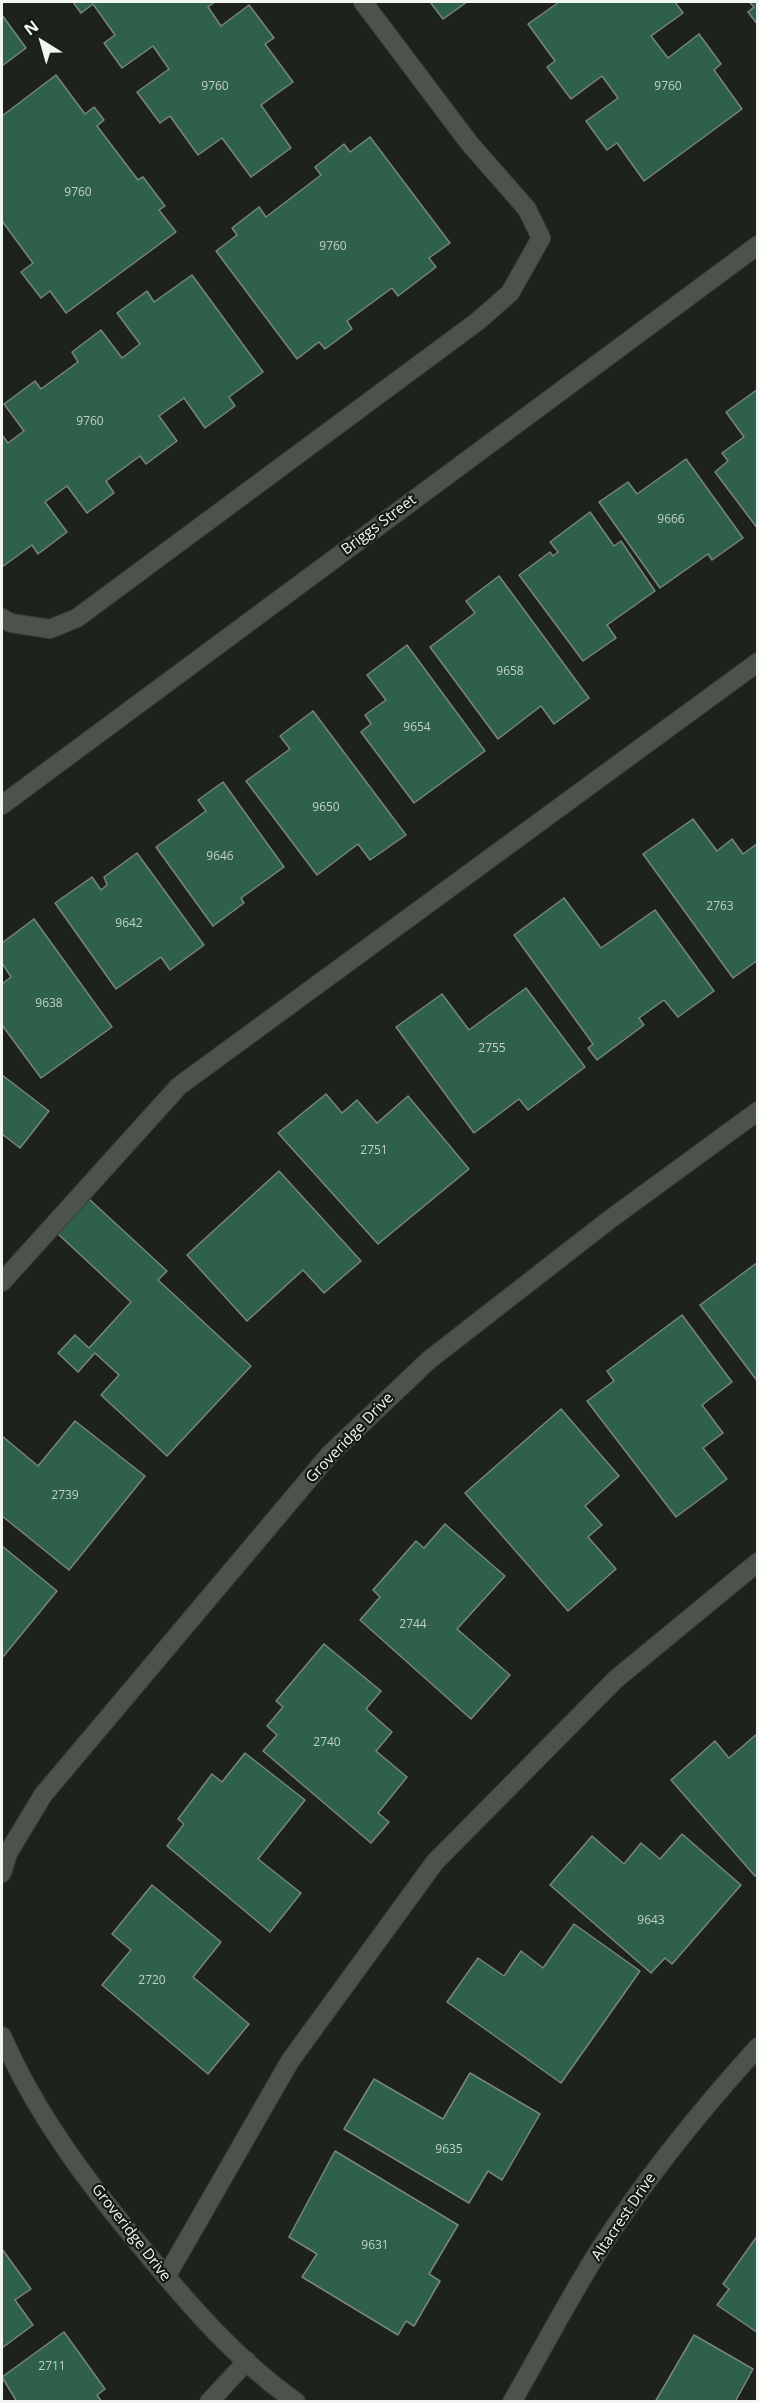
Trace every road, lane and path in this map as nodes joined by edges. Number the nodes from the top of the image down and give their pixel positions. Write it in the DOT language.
graph roads {
  1 [pos="363,2"];
  2 [pos="758,245"];
  3 [pos="2,618"];
  4 [pos="758,662"];
  5 [pos="2,805"];
  6 [pos="758,1111"];
  7 [pos="2,1282"];
  8 [pos="758,1562"];
  9 [pos="2,1873"];
  10 [pos="2,2036"];
  11 [pos="758,2047"];
  12 [pos="166,2277"];
  13 [pos="247,2361"];
  14 [pos="209,2402"];
  15 [pos="296,2402"];
  16 [pos="512,2402"];
  1 -- 3 [label="street"];
  2 -- 5 [label="street, Briggs Street"];
  4 -- 7 [label="street"];
  6 -- 9 [label="street, Groveridge Drive"];
  8 -- 12 [label="street"];
  10 -- 12 [label="street, Groveridge Drive"];
  11 -- 16 [label="street, Altacrest Drive"];
  12 -- 13 [label="street, Groveridge Drive"];
  13 -- 14 [label="street"];
  13 -- 15 [label="street, Groveridge Drive"];
}
